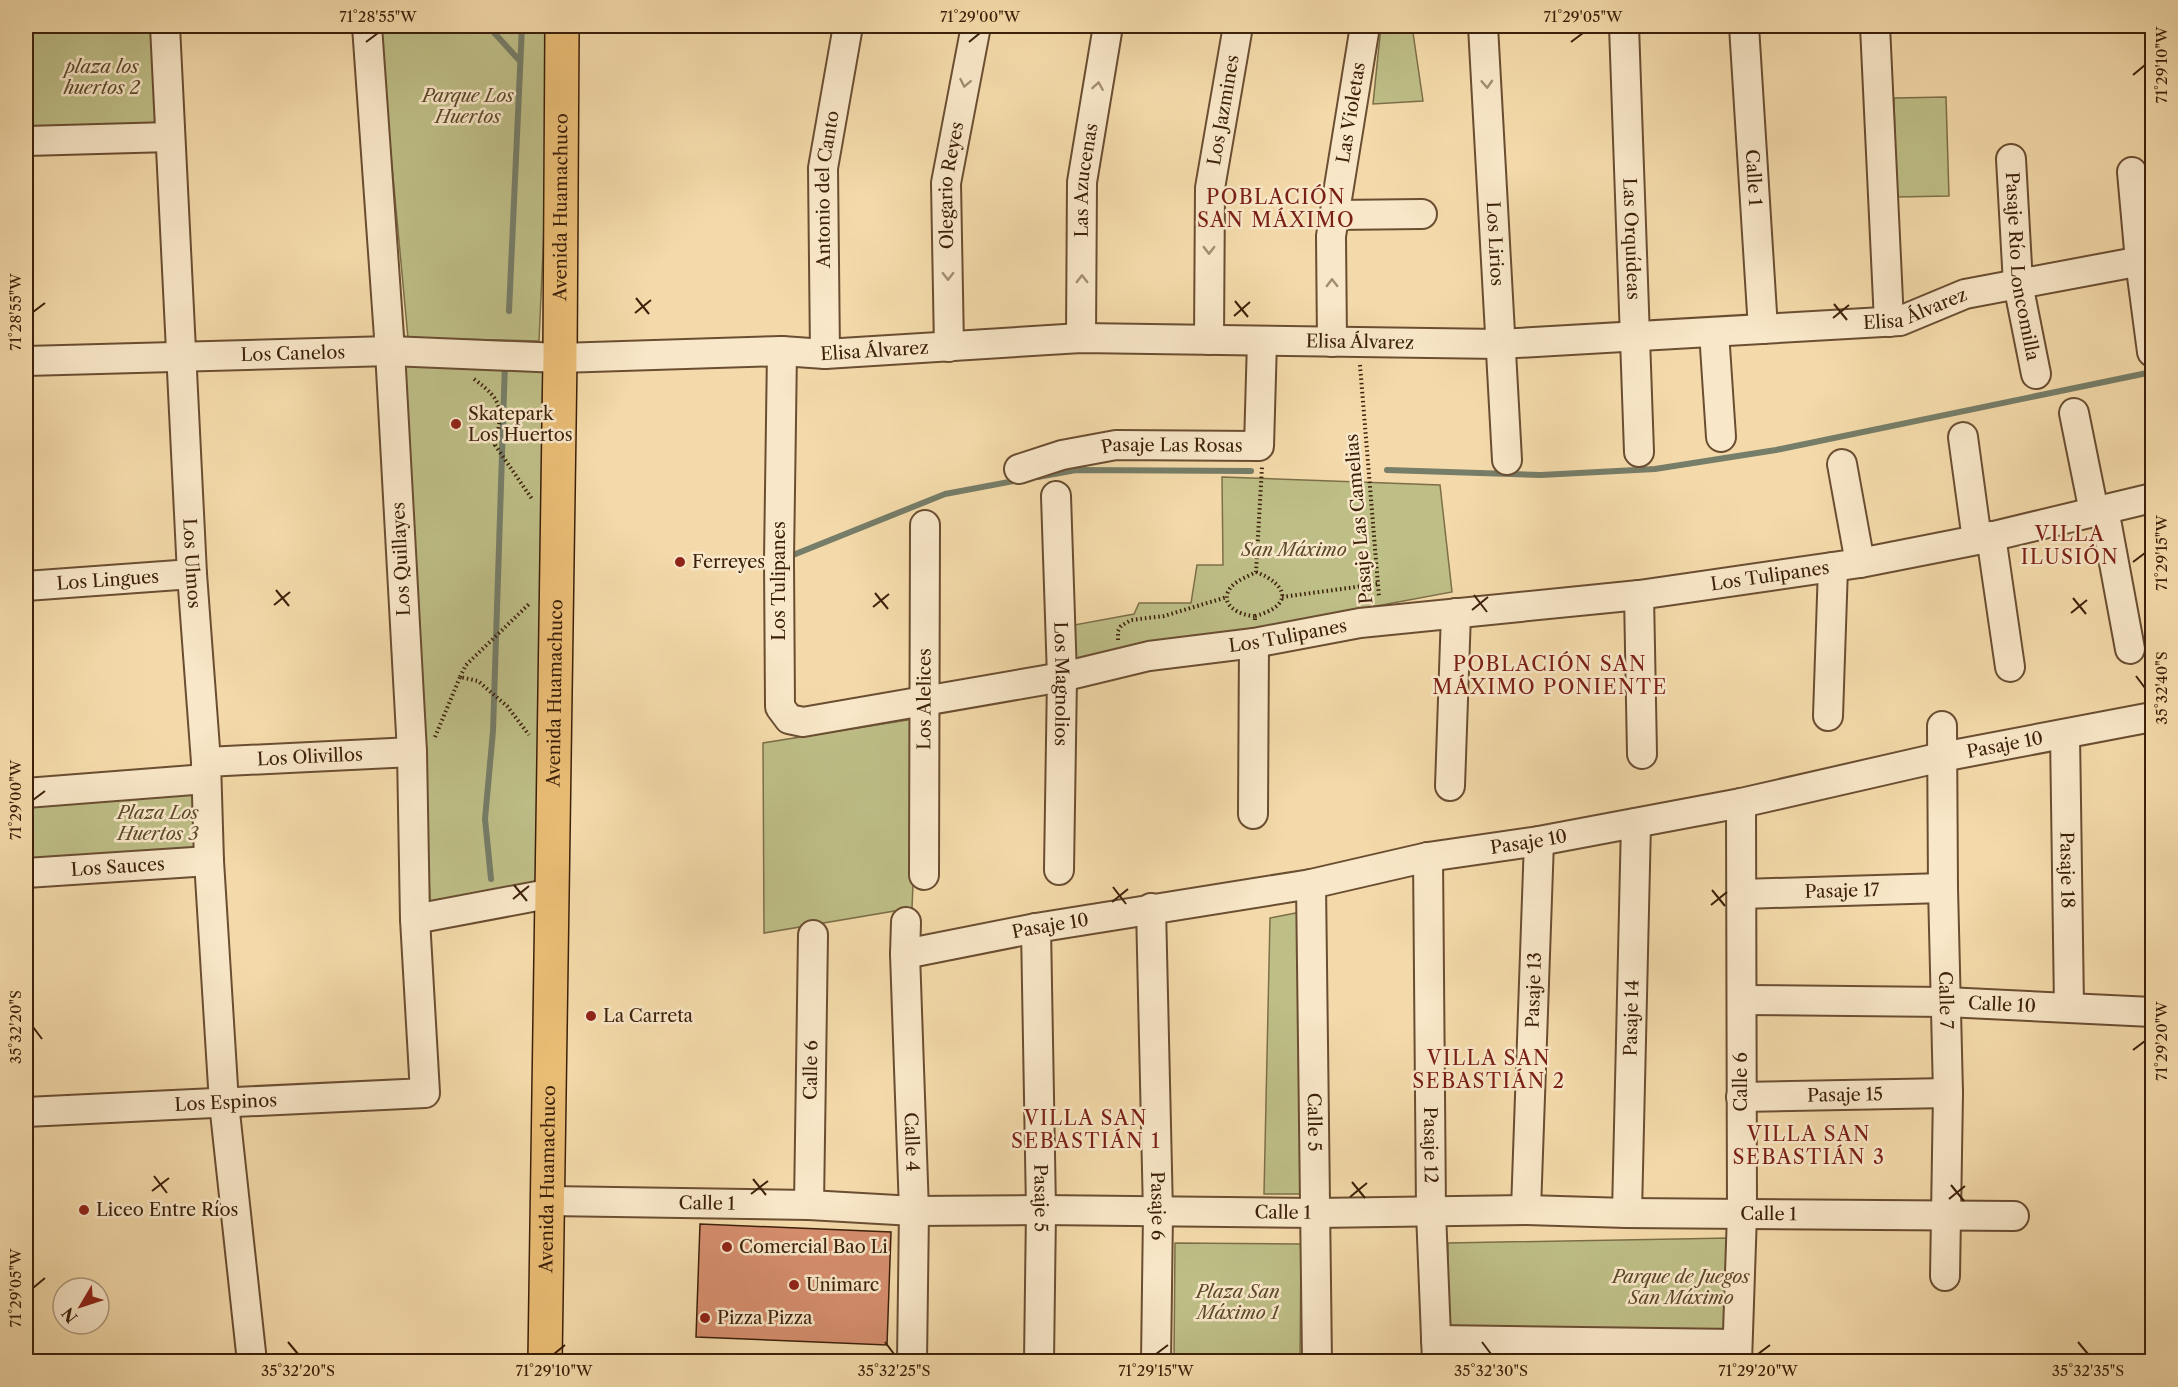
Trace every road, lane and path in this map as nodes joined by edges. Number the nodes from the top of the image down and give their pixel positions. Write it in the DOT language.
graph roads {
  1 [pos="165,26"];
  2 [pos="367,26"];
  3 [pos="562,26"];
  4 [pos="848,26"];
  5 [pos="976,26"];
  6 [pos="1108,26"];
  7 [pos="1238,26"];
  8 [pos="1365,26"];
  9 [pos="1483,26"];
  10 [pos="1624,26"];
  11 [pos="1744,26"];
  12 [pos="1875,26"];
  13 [pos="170,137"];
  14 [pos="26,141"];
  15 [pos="2011,159"];
  16 [pos="2132,172"];
  17 [pos="1422,214"];
  18 [pos="1335,215"];
  19 [pos="2146,260"];
  20 [pos="2018,284"];
  21 [pos="1889,322"];
  22 [pos="1762,329"];
  23 [pos="1714,332"];
  24 [pos="1635,337"];
  25 [pos="1081,338"];
  26 [pos="1209,340"];
  27 [pos="1262,341"];
  28 [pos="1345,342"];
  29 [pos="1500,344"];
  30 [pos="949,347"];
  31 [pos="390,351"];
  32 [pos="782,351"];
  33 [pos="2152,351"];
  34 [pos="825,354"];
  35 [pos="182,358"];
  36 [pos="560,358"];
  37 [pos="26,361"];
  38 [pos="2036,374"];
  39 [pos="470,377"];
  40 [pos="2074,413"];
  41 [pos="1721,437"];
  42 [pos="1963,437"];
  43 [pos="1259,446"];
  44 [pos="1639,452"];
  45 [pos="1507,460"];
  46 [pos="1842,464"];
  47 [pos="1019,469"];
  48 [pos="1056,496"];
  49 [pos="2152,498"];
  50 [pos="532,500"];
  51 [pos="2099,511"];
  52 [pos="925,525"];
  53 [pos="1984,538"];
  54 [pos="1847,565"];
  55 [pos="1256,572"];
  56 [pos="192,574"];
  57 [pos="1377,584"];
  58 [pos="26,586"];
  59 [pos="1639,595"];
  60 [pos="1227,597"];
  61 [pos="1282,597"];
  62 [pos="533,601"];
  63 [pos="1456,613"];
  64 [pos="1382,622"];
  65 [pos="1255,630"];
  66 [pos="2130,649"];
  67 [pos="1117,664"];
  68 [pos="2010,667"];
  69 [pos="460,677"];
  70 [pos="1062,677"];
  71 [pos="926,700"];
  72 [pos="507,706"];
  73 [pos="1828,716"];
  74 [pos="2152,717"];
  75 [pos="1942,726"];
  76 [pos="2065,734"];
  77 [pos="412,752"];
  78 [pos="1642,754"];
  79 [pos="1942,757"];
  80 [pos="206,771"];
  81 [pos="1449,786"];
  82 [pos="26,793"];
  83 [pos="1741,803"];
  84 [pos="1253,814"];
  85 [pos="1636,823"];
  86 [pos="1539,841"];
  87 [pos="1428,857"];
  88 [pos="209,861"];
  89 [pos="1059,870"];
  90 [pos="26,873"];
  91 [pos="924,875"];
  92 [pos="1311,884"];
  93 [pos="1943,888"];
  94 [pos="554,893"];
  95 [pos="1742,894"];
  96 [pos="1151,908"];
  97 [pos="415,919"];
  98 [pos="906,922"];
  99 [pos="1036,928"];
  100 [pos="813,935"];
  101 [pos="905,954"];
  102 [pos="1742,1000"];
  103 [pos="1946,1002"];
  104 [pos="2069,1007"];
  105 [pos="2152,1012"];
  106 [pos="425,1093"];
  107 [pos="1948,1093"];
  108 [pos="1741,1097"];
  109 [pos="224,1103"];
  110 [pos="26,1112"];
  111 [pos="549,1201"];
  112 [pos="809,1205"];
  113 [pos="1041,1210"];
  114 [pos="1526,1210"];
  115 [pos="914,1211"];
  116 [pos="1158,1212"];
  117 [pos="1431,1212"];
  118 [pos="1316,1213"];
  119 [pos="1627,1213"];
  120 [pos="1742,1214"];
  121 [pos="1946,1216"];
  122 [pos="2014,1216"];
  123 [pos="1945,1276"];
  124 [pos="1437,1351"];
  125 [pos="1737,1353"];
  126 [pos="252,1362"];
  127 [pos="545,1362"];
  128 [pos="912,1362"];
  129 [pos="1039,1362"];
  130 [pos="1156,1362"];
  131 [pos="1317,1362"];
  1 -- 13 [label="street, Los Ulmos"];
  2 -- 31 [label="street, Los Quillayes"];
  3 -- 36 [label="main road, Avenida Huamachuco"];
  4 -- 34 [label="street, Antonio del Canto"];
  5 -- 30 [label="street, Olegario Reyes, one-way"];
  25 -- 6 [label="street, Las Azucenas, one-way"];
  7 -- 26 [label="street, Los Jazmines, one-way"];
  8 -- 18 [label="street, Las Violetas"];
  9 -- 29 [label="street, Los Lirios, one-way"];
  10 -- 24 [label="street, Las Orquídeas"];
  11 -- 22 [label="street, Calle 1"];
  12 -- 21 [label="street"];
  13 -- 14 [label="street"];
  13 -- 35 [label="street, Los Ulmos"];
  15 -- 20 [label="street, Pasaje Río Loncomilla"];
  16 -- 19 [label="street"];
  17 -- 18 [label="street"];
  28 -- 18 [label="street, Las Violetas, one-way"];
  19 -- 20 [label="street, Elisa Álvarez"];
  19 -- 33 [label="street"];
  20 -- 21 [label="street, Elisa Álvarez"];
  20 -- 38 [label="street, Pasaje Río Loncomilla"];
  21 -- 22 [label="street, Elisa Álvarez"];
  22 -- 23 [label="street, Elisa Álvarez"];
  23 -- 24 [label="street, Elisa Álvarez"];
  23 -- 41 [label="street"];
  24 -- 29 [label="street, Elisa Álvarez"];
  24 -- 44 [label="street, Las Orquídeas"];
  25 -- 26 [label="street, Elisa Álvarez"];
  25 -- 30 [label="street, Elisa Álvarez"];
  26 -- 27 [label="street, Elisa Álvarez"];
  27 -- 28 [label="street, Elisa Álvarez"];
  27 -- 43 [label="street, Pasaje Las Rosas"];
  28 -- 29 [label="street, Elisa Álvarez"];
  28 -- 57 [label="path, Pasaje Las Camelias"];
  29 -- 45 [label="street, Los Lirios"];
  30 -- 34 [label="street, Elisa Álvarez"];
  31 -- 35 [label="street, Los Canelos"];
  31 -- 36 [label="street, Los Canelos"];
  31 -- 77 [label="street, Los Quillayes"];
  32 -- 34 [label="street, Elisa Álvarez"];
  32 -- 36 [label="street, Elisa Álvarez"];
  32 -- 71 [label="street, Los Tulipanes"];
  35 -- 37 [label="street, Los Canelos"];
  35 -- 56 [label="street, Los Ulmos"];
  36 -- 94 [label="main road, Avenida Huamachuco"];
  39 -- 50 [label="path"];
  40 -- 51 [label="street"];
  42 -- 53 [label="street"];
  43 -- 47 [label="street, Pasaje Las Rosas"];
  43 -- 55 [label="path"];
  46 -- 54 [label="street"];
  48 -- 70 [label="street, Los Magnolios"];
  49 -- 51 [label="street, Los Tulipanes"];
  51 -- 53 [label="street, Los Tulipanes"];
  51 -- 66 [label="street"];
  52 -- 71 [label="street, Los Alelices"];
  53 -- 54 [label="street, Los Tulipanes"];
  53 -- 68 [label="street"];
  54 -- 59 [label="street, Los Tulipanes"];
  54 -- 73 [label="street"];
  55 -- 60 [label="path"];
  55 -- 61 [label="path"];
  56 -- 58 [label="street, Los Lingues"];
  56 -- 80 [label="street, Los Ulmos"];
  57 -- 61 [label="path"];
  57 -- 64 [label="path, Pasaje Las Camelias"];
  59 -- 63 [label="street, Los Tulipanes"];
  59 -- 78 [label="street"];
  60 -- 65 [label="path"];
  60 -- 67 [label="path"];
  61 -- 65 [label="path"];
  62 -- 69 [label="path"];
  63 -- 64 [label="street, Los Tulipanes"];
  63 -- 81 [label="street"];
  64 -- 65 [label="street, Los Tulipanes"];
  65 -- 67 [label="street, Los Tulipanes"];
  65 -- 84 [label="street"];
  67 -- 70 [label="street, Los Tulipanes"];
  69 -- 72 [label="path"];
  69 -- 77 [label="path"];
  70 -- 71 [label="street, Los Tulipanes"];
  70 -- 89 [label="street, Los Magnolios"];
  71 -- 91 [label="street, Los Alelices"];
  74 -- 76 [label="street, Pasaje 10"];
  75 -- 79 [label="street, Calle 7"];
  76 -- 79 [label="street, Pasaje 10"];
  76 -- 104 [label="street, Pasaje 18"];
  77 -- 80 [label="street, Los Olivillos"];
  77 -- 97 [label="street, Los Quillayes"];
  79 -- 83 [label="street, Pasaje 10"];
  79 -- 93 [label="street, Calle 7"];
  80 -- 82 [label="street"];
  80 -- 88 [label="street, Los Ulmos"];
  83 -- 85 [label="street, Pasaje 10"];
  83 -- 95 [label="street, Calle 6"];
  85 -- 86 [label="street, Pasaje 10"];
  85 -- 119 [label="street, Pasaje 14"];
  86 -- 87 [label="street, Pasaje 10"];
  86 -- 114 [label="street, Pasaje 13"];
  87 -- 92 [label="street, Pasaje 10"];
  87 -- 117 [label="street, Pasaje 12"];
  88 -- 90 [label="street, Los Sauces"];
  88 -- 109 [label="street, Los Ulmos"];
  92 -- 96 [label="street, Pasaje 10"];
  92 -- 118 [label="street, Calle 5"];
  93 -- 95 [label="street, Pasaje 17"];
  93 -- 103 [label="street, Calle 7"];
  94 -- 97 [label="street"];
  94 -- 111 [label="main road, Avenida Huamachuco"];
  95 -- 102 [label="street, Calle 6"];
  96 -- 99 [label="street, Pasaje 10"];
  96 -- 116 [label="street, Pasaje 6"];
  97 -- 106 [label="street, Los Quillayes"];
  98 -- 101 [label="street, Calle 4"];
  99 -- 101 [label="street, Pasaje 10"];
  99 -- 113 [label="street, Pasaje 5"];
  100 -- 112 [label="street, Calle 6"];
  101 -- 115 [label="street, Calle 4"];
  102 -- 103 [label="street, Calle 10"];
  102 -- 108 [label="street, Calle 6"];
  103 -- 104 [label="street, Calle 10"];
  103 -- 107 [label="street, Calle 7"];
  104 -- 105 [label="street, Calle 10"];
  106 -- 109 [label="street, Los Espinos"];
  107 -- 108 [label="street, Pasaje 15"];
  107 -- 121 [label="street, Calle 7"];
  108 -- 120 [label="street, Calle 6"];
  109 -- 110 [label="street, Los Espinos"];
  109 -- 126 [label="street, Los Ulmos"];
  111 -- 112 [label="street, Calle 1"];
  111 -- 127 [label="main road, Avenida Huamachuco"];
  112 -- 115 [label="street, Calle 1"];
  113 -- 115 [label="street, Calle 1"];
  113 -- 116 [label="street, Calle 1"];
  113 -- 129 [label="street, Pasaje 5"];
  114 -- 117 [label="street, Calle 1"];
  114 -- 119 [label="street, Calle 1"];
  115 -- 128 [label="street, Calle 4"];
  116 -- 118 [label="street, Calle 1"];
  116 -- 130 [label="street, Pasaje 6"];
  117 -- 118 [label="street, Calle 1"];
  117 -- 124 [label="street, Pasaje 12"];
  118 -- 131 [label="street, Calle 5"];
  119 -- 120 [label="street, Calle 1"];
  120 -- 121 [label="street, Calle 1"];
  120 -- 125 [label="street, Calle 6"];
  121 -- 122 [label="street, Calle 1"];
  121 -- 123 [label="street, Calle 7"];
  124 -- 125 [label="street"];
}
